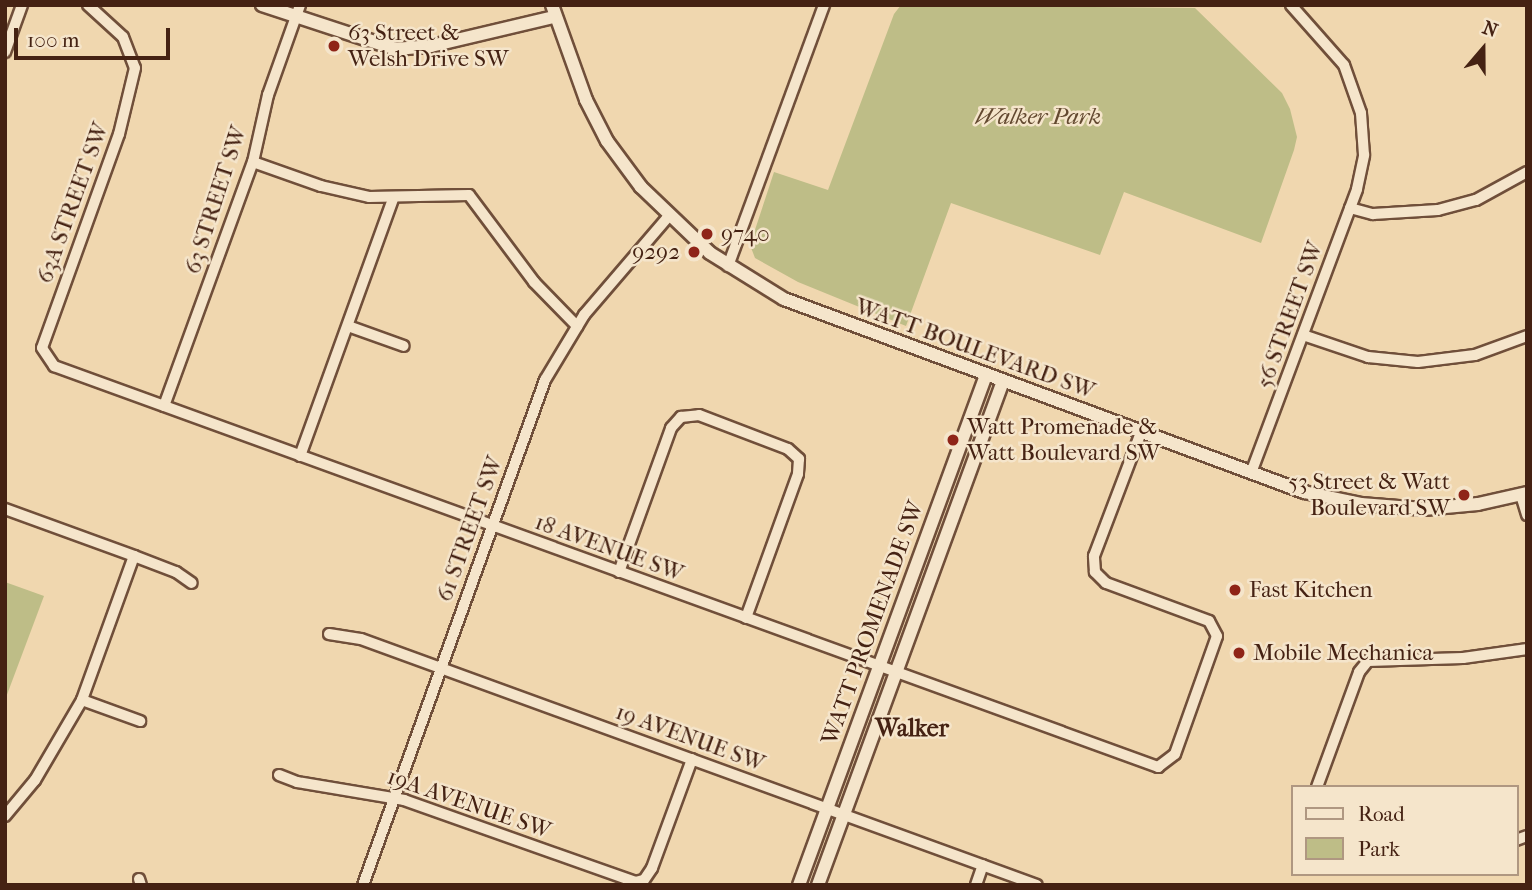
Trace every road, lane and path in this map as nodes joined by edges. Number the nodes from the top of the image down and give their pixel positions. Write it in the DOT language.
graph roads {
  1 [pos="22,5"];
  2 [pos="88,5"];
  3 [pos="262,5"];
  4 [pos="824,5"];
  5 [pos="1291,5"];
  6 [pos="297,11"];
  7 [pos="553,11"];
  8 [pos="5,52"];
  9 [pos="253,162"];
  10 [pos="1527,172"];
  11 [pos="393,199"];
  12 [pos="1350,208"];
  13 [pos="667,216"];
  14 [pos="728,266"];
  15 [pos="348,326"];
  16 [pos="577,326"];
  17 [pos="1303,335"];
  18 [pos="1527,336"];
  19 [pos="404,346"];
  20 [pos="43,356"];
  21 [pos="986,375"];
  22 [pos="1003,381"];
  23 [pos="164,406"];
  24 [pos="1140,432"];
  25 [pos="300,456"];
  26 [pos="1251,473"];
  27 [pos="1524,494"];
  28 [pos="5,509"];
  29 [pos="1527,515"];
  30 [pos="492,526"];
  31 [pos="134,556"];
  32 [pos="619,572"];
  33 [pos="192,583"];
  34 [pos="746,618"];
  35 [pos="329,634"];
  36 [pos="1527,649"];
  37 [pos="879,666"];
  38 [pos="441,668"];
  39 [pos="895,672"];
  40 [pos="82,700"];
  41 [pos="140,721"];
  42 [pos="692,759"];
  43 [pos="279,775"];
  44 [pos="1318,785"];
  45 [pos="394,797"];
  46 [pos="827,808"];
  47 [pos="844,814"];
  48 [pos="5,816"];
  49 [pos="983,865"];
  50 [pos="362,885"];
  51 [pos="799,885"];
  52 [pos="818,885"];
  53 [pos="976,885"];
  54 [pos="1037,885"];
  1 -- 8 [label="street"];
  2 -- 20 [label="street, 63A STREET SW"];
  3 -- 6 [label="street"];
  4 -- 14 [label="street"];
  5 -- 12 [label="street, 56 STREET SW"];
  6 -- 7 [label="street"];
  6 -- 9 [label="street, 63 STREET SW"];
  7 -- 13 [label="street, WATT BOULEVARD SW"];
  9 -- 11 [label="street"];
  9 -- 23 [label="street, 63 STREET SW"];
  10 -- 12 [label="street"];
  11 -- 15 [label="street"];
  11 -- 16 [label="street"];
  12 -- 17 [label="street, 56 STREET SW"];
  13 -- 14 [label="street, WATT BOULEVARD SW"];
  13 -- 16 [label="street, 61 STREET SW"];
  14 -- 21 [label="street, WATT BOULEVARD SW"];
  15 -- 19 [label="street"];
  15 -- 25 [label="street"];
  16 -- 30 [label="street, 61 STREET SW"];
  17 -- 18 [label="street"];
  17 -- 26 [label="street, 56 STREET SW"];
  20 -- 23 [label="street, 18 AVENUE SW"];
  21 -- 22 [label="street, WATT BOULEVARD SW"];
  21 -- 37 [label="street, WATT PROMENADE SW"];
  22 -- 24 [label="street, WATT BOULEVARD SW"];
  22 -- 39 [label="street, WATT PROMENADE SW"];
  23 -- 25 [label="street, 18 AVENUE SW"];
  24 -- 26 [label="street, WATT BOULEVARD SW"];
  24 -- 39 [label="street, 18 AVENUE SW"];
  25 -- 30 [label="street, 18 AVENUE SW"];
  26 -- 27 [label="street, WATT BOULEVARD SW"];
  27 -- 29 [label="street"];
  28 -- 31 [label="street"];
  30 -- 32 [label="street, 18 AVENUE SW"];
  30 -- 38 [label="street, 61 STREET SW"];
  31 -- 33 [label="street"];
  31 -- 40 [label="street"];
  32 -- 34 [label="street, 18 AVENUE SW"];
  32 -- 34 [label="street"];
  34 -- 37 [label="street, 18 AVENUE SW"];
  35 -- 38 [label="street, 19 AVENUE SW"];
  36 -- 44 [label="street"];
  37 -- 39 [label="street, 18 AVENUE SW"];
  37 -- 46 [label="street, WATT PROMENADE SW"];
  38 -- 42 [label="street, 19 AVENUE SW"];
  38 -- 45 [label="street, 61 STREET SW"];
  39 -- 47 [label="street, WATT PROMENADE SW"];
  40 -- 41 [label="street"];
  40 -- 48 [label="street"];
  42 -- 45 [label="street, 19A AVENUE SW"];
  42 -- 46 [label="street, 19 AVENUE SW"];
  43 -- 45 [label="street, 19A AVENUE SW"];
  45 -- 50 [label="street, 61 STREET SW"];
  46 -- 47 [label="street, 19 AVENUE SW"];
  46 -- 51 [label="street, WATT PROMENADE SW"];
  47 -- 49 [label="street, 19 AVENUE SW"];
  47 -- 52 [label="street, WATT PROMENADE SW"];
  49 -- 53 [label="street"];
  49 -- 54 [label="street, 19 AVENUE SW"];
}
